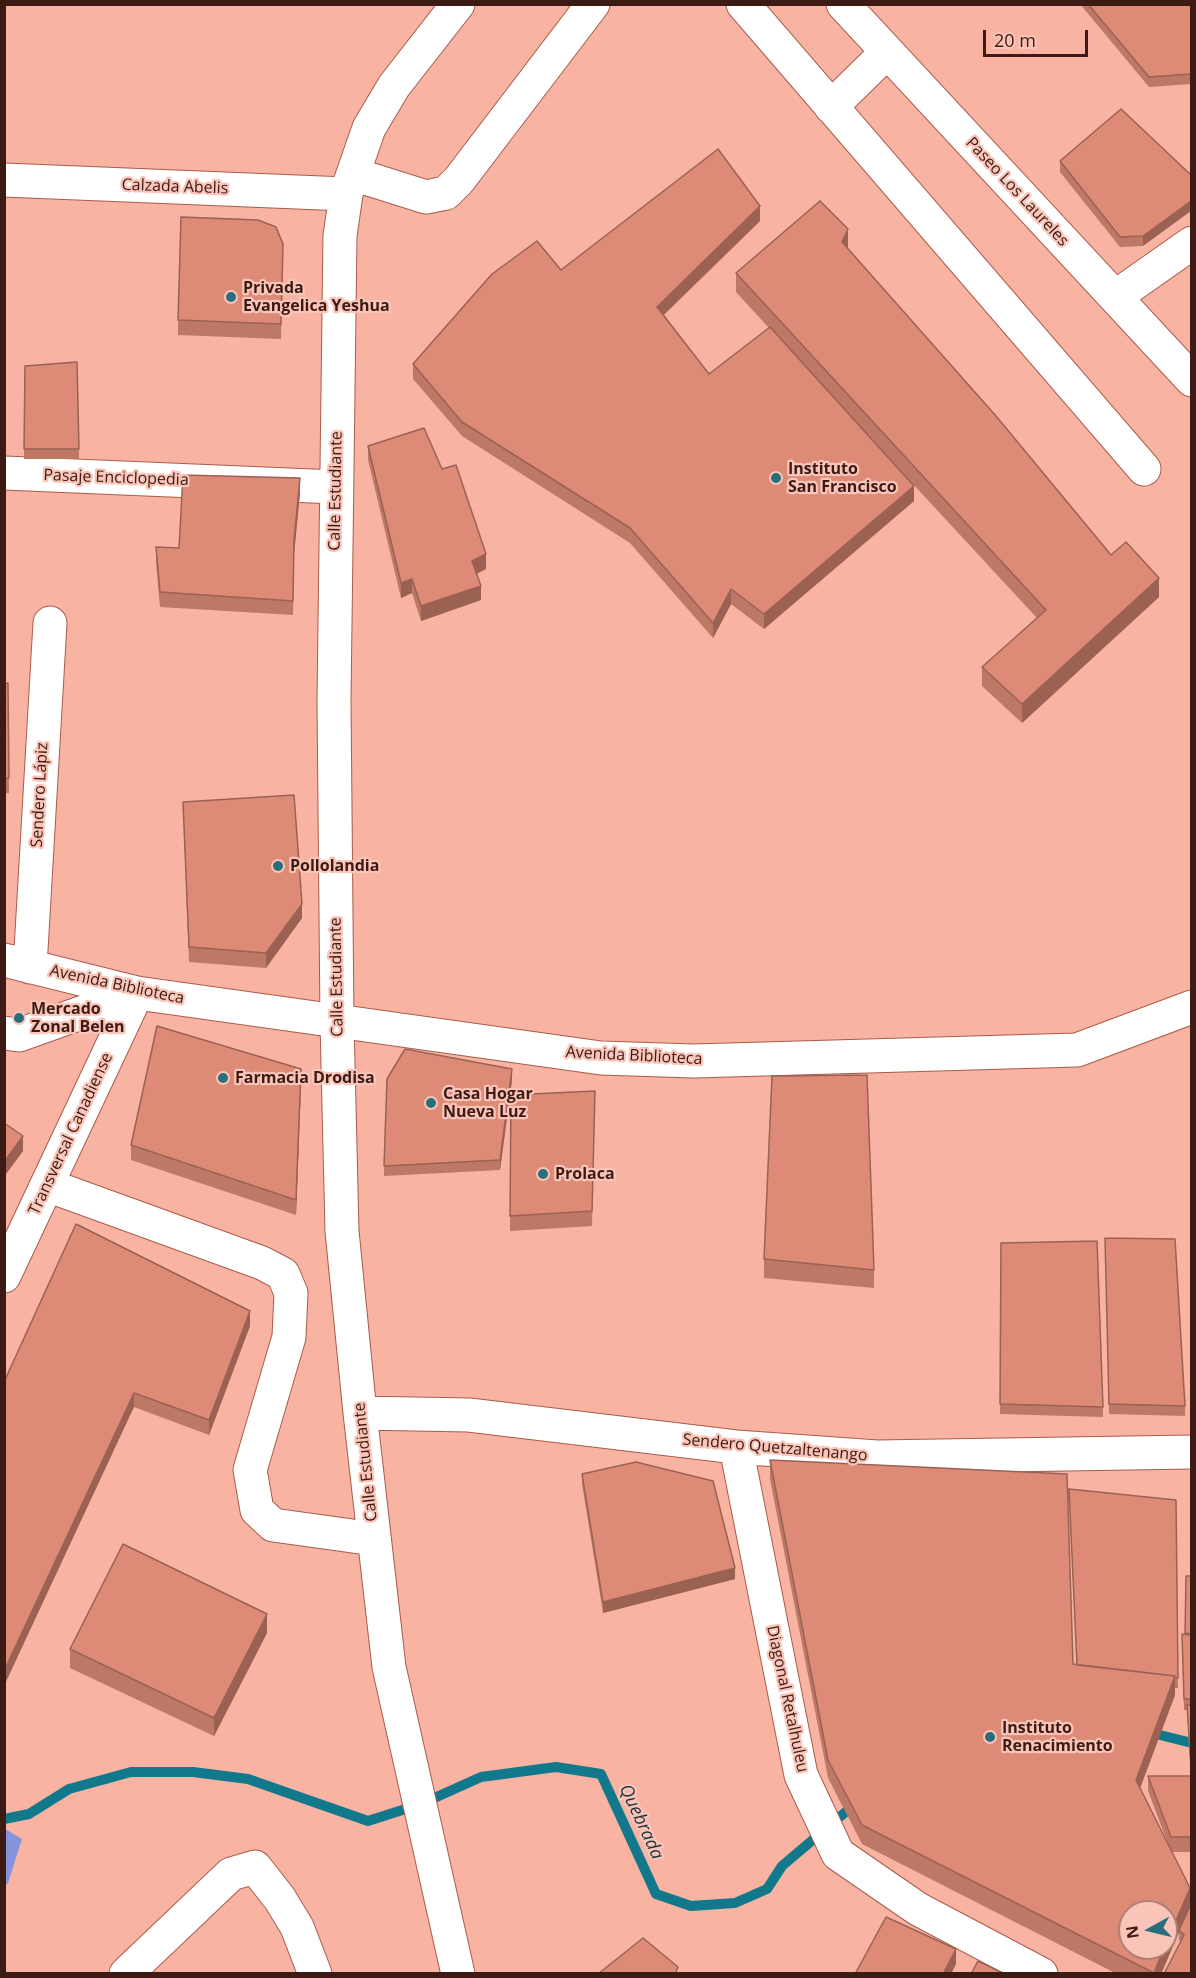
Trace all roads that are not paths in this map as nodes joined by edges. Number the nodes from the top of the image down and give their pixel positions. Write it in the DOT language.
graph roads {
  1 [pos="458,4"];
  2 [pos="593,4"];
  3 [pos="742,4"];
  4 [pos="843,4"];
  5 [pos="887,52"];
  6 [pos="831,106"];
  7 [pos="4,180"];
  8 [pos="349,184"];
  9 [pos="1191,243"];
  10 [pos="1115,297"];
  11 [pos="1191,380"];
  12 [pos="1144,470"];
  13 [pos="4,474"];
  14 [pos="336,487"];
  15 [pos="50,623"];
  16 [pos="17,963"];
  17 [pos="137,993"];
  18 [pos="1191,1007"];
  19 [pos="337,1022"];
  20 [pos="4,1033"];
  21 [pos="47,1185"];
  22 [pos="4,1276"];
  23 [pos="360,1413"];
  24 [pos="736,1447"];
  25 [pos="1191,1452"];
  26 [pos="374,1539"];
  27 [pos="126,1974"];
  28 [pos="315,1974"];
  29 [pos="458,1974"];
  30 [pos="1041,1974"];
  1 -- 8 [label="street, Calle Estudiante"];
  2 -- 8 [label="street, Calzada Abelis"];
  3 -- 6 [label="street"];
  4 -- 5 [label="street, Paseo Los Laureles"];
  5 -- 6 [label="street"];
  5 -- 10 [label="street, Paseo Los Laureles"];
  6 -- 12 [label="street"];
  7 -- 8 [label="street, Calzada Abelis"];
  8 -- 14 [label="street, Calle Estudiante"];
  9 -- 10 [label="street"];
  10 -- 11 [label="street, Paseo Los Laureles"];
  13 -- 14 [label="street, Pasaje Enciclopedia"];
  14 -- 19 [label="street, Calle Estudiante"];
  15 -- 16 [label="street, Sendero Lápiz"];
  16 -- 17 [label="street, Avenida Biblioteca"];
  17 -- 19 [label="street, Avenida Biblioteca"];
  17 -- 20 [label="street"];
  17 -- 21 [label="street, Transversal Canadiense"];
  18 -- 19 [label="street, Avenida Biblioteca"];
  19 -- 23 [label="street, Calle Estudiante"];
  21 -- 22 [label="street, Transversal Canadiense"];
  21 -- 26 [label="street"];
  23 -- 24 [label="street, Sendero Quetzaltenango"];
  23 -- 26 [label="street, Calle Estudiante"];
  24 -- 25 [label="street, Sendero Quetzaltenango"];
  24 -- 30 [label="street, Diagonal Retalhuleu"];
  26 -- 29 [label="street, Calle Estudiante"];
  27 -- 28 [label="street"];
}
